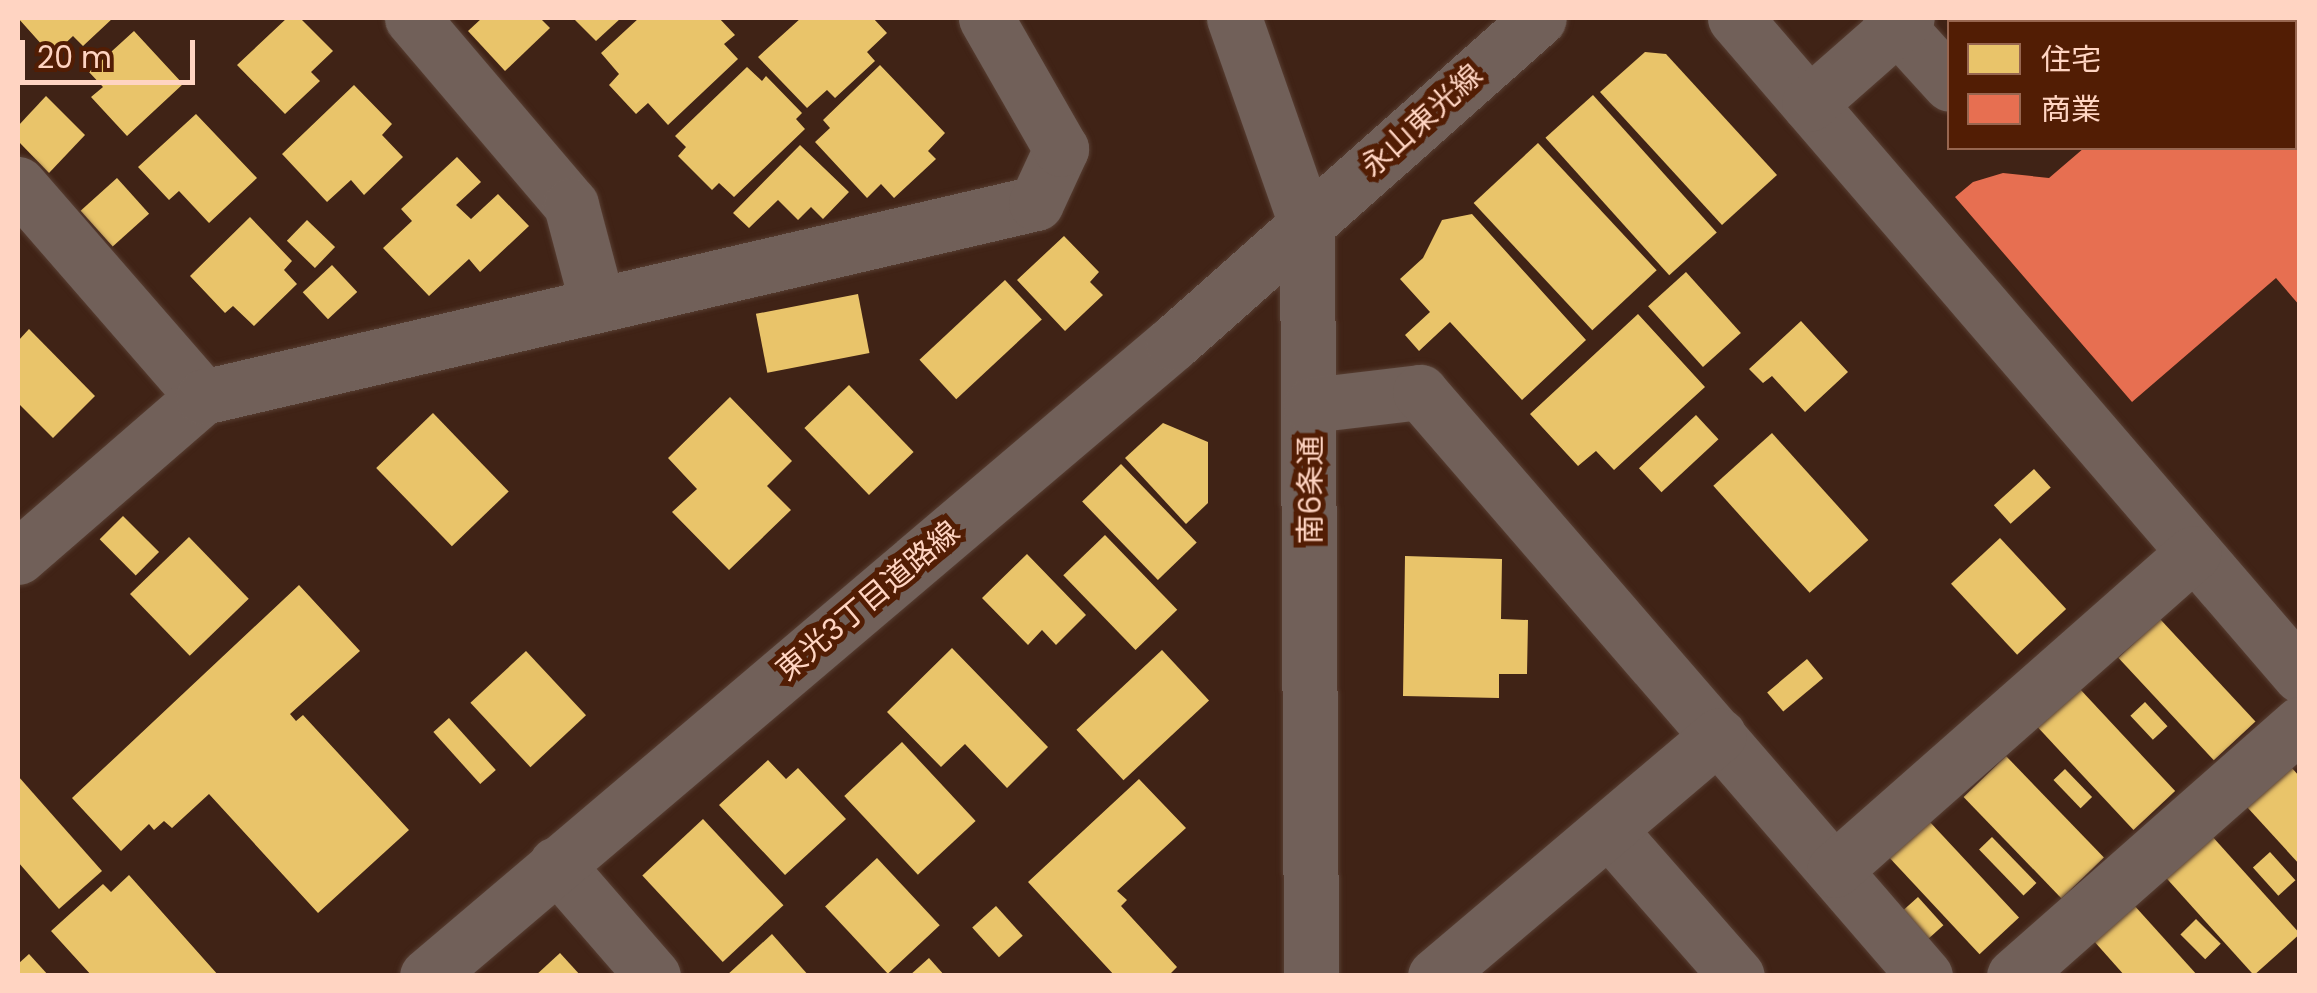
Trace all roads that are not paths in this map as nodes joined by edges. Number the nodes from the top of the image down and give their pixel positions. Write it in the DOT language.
graph roads {
  1 [pos="412,18"];
  2 [pos="986,18"];
  3 [pos="1234,18"];
  4 [pos="1539,18"];
  5 [pos="1734,18"];
  6 [pos="1898,20"];
  7 [pos="1947,80"];
  8 [pos="1809,104"];
  9 [pos="18,184"];
  10 [pos="1308,226"];
  11 [pos="597,303"];
  12 [pos="203,397"];
  13 [pos="1311,405"];
  14 [pos="2193,553"];
  15 [pos="18,558"];
  16 [pos="2300,675"];
  17 [pos="2300,724"];
  18 [pos="1719,735"];
  19 [pos="1609,830"];
  20 [pos="556,864"];
  21 [pos="1834,870"];
  22 [pos="427,976"];
  23 [pos="653,976"];
  24 [pos="1311,976"];
  25 [pos="1435,976"];
  26 [pos="1736,976"];
  27 [pos="1925,976"];
  28 [pos="2014,976"];
  1 -- 11 [label="street"];
  2 -- 11 [label="street"];
  3 -- 10 [label="street, 南6条通"];
  4 -- 10 [label="street, 永山東光線"];
  5 -- 8 [label="street"];
  6 -- 7 [label="street"];
  6 -- 8 [label="street"];
  8 -- 14 [label="street"];
  9 -- 12 [label="street"];
  10 -- 13 [label="street, 南6条通"];
  10 -- 20 [label="street, 東光3丁目道路線"];
  11 -- 12 [label="street"];
  12 -- 15 [label="street"];
  13 -- 18 [label="street"];
  13 -- 24 [label="street, 南6条通"];
  14 -- 16 [label="street"];
  14 -- 21 [label="street"];
  17 -- 28 [label="street"];
  18 -- 19 [label="street"];
  18 -- 21 [label="street"];
  19 -- 25 [label="street"];
  19 -- 26 [label="street"];
  20 -- 22 [label="street, 東光3丁目道路線"];
  20 -- 23 [label="street"];
  21 -- 27 [label="street"];
}
